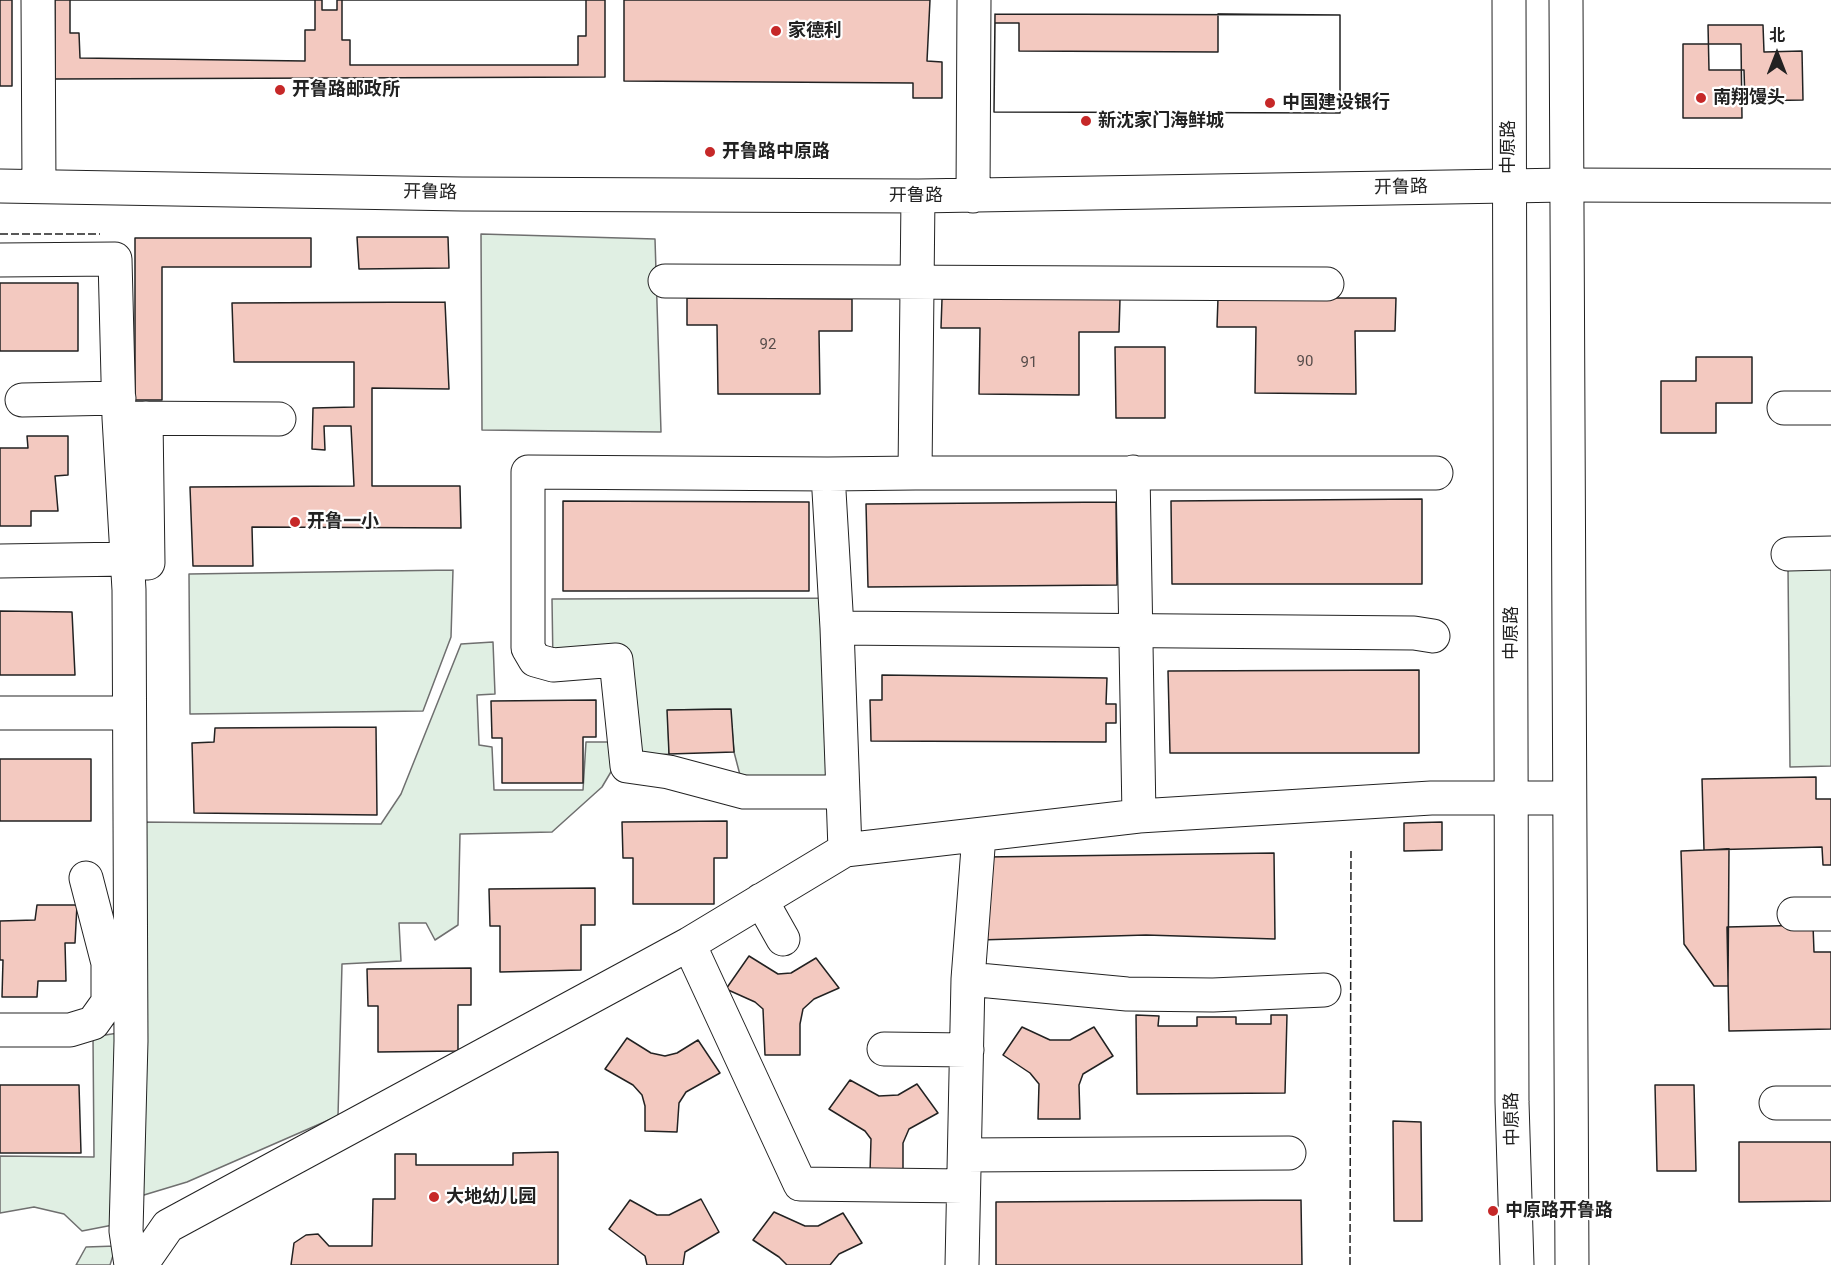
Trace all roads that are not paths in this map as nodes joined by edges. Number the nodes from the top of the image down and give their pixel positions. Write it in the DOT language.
graph roads {
  1 [pos="38,0"];
  2 [pos="974,0"];
  3 [pos="1509,0"];
  4 [pos="1566,0"];
  5 [pos="39,185"];
  6 [pos="1566,185"];
  7 [pos="0,186"];
  8 [pos="1509,186"];
  9 [pos="1831,186"];
  10 [pos="918,196"];
  11 [pos="973,196"];
  12 [pos="0,260"];
  13 [pos="665,281"];
  14 [pos="918,282"];
  15 [pos="1327,284"];
  16 [pos="22,400"];
  17 [pos="1784,408"];
  18 [pos="1831,408"];
  19 [pos="128,411"];
  20 [pos="279,419"];
  21 [pos="1133,472"];
  22 [pos="915,473"];
  23 [pos="1436,473"];
  24 [pos="828,474"];
  25 [pos="1831,553"];
  26 [pos="1788,554"];
  27 [pos="127,559"];
  28 [pos="0,561"];
  29 [pos="837,628"];
  30 [pos="1137,631"];
  31 [pos="1433,636"];
  32 [pos="0,713"];
  33 [pos="129,713"];
  34 [pos="843,792"];
  35 [pos="150,796"];
  36 [pos="1569,798"];
  37 [pos="1513,799"];
  38 [pos="1139,816"];
  39 [pos="979,835"];
  40 [pos="845,850"];
  41 [pos="86,878"];
  42 [pos="761,900"];
  43 [pos="1794,914"];
  44 [pos="1831,914"];
  45 [pos="783,939"];
  46 [pos="689,944"];
  47 [pos="968,979"];
  48 [pos="1324,990"];
  49 [pos="0,1030"];
  50 [pos="884,1049"];
  51 [pos="967,1050"];
  52 [pos="1776,1103"];
  53 [pos="1831,1103"];
  54 [pos="1289,1153"];
  55 [pos="964,1171"];
  56 [pos="131,1265"];
  57 [pos="141,1265"];
  58 [pos="963,1265"];
  59 [pos="1516,1265"];
  60 [pos="1572,1265"];
  1 -- 5 [label="main road"];
  2 -- 11 [label="main road"];
  3 -- 8 [label="main road, 中原路"];
  4 -- 6 [label="main road"];
  5 -- 7 [label="main road, 开鲁路"];
  5 -- 10 [label="main road, 开鲁路"];
  6 -- 8 [label="main road, 开鲁路"];
  6 -- 9 [label="main road, 开鲁路"];
  6 -- 36 [label="main road"];
  8 -- 11 [label="main road, 开鲁路"];
  8 -- 37 [label="main road, 中原路"];
  10 -- 11 [label="main road, 开鲁路"];
  10 -- 14 [label="main road"];
  12 -- 19 [label="main road"];
  13 -- 14 [label="main road"];
  14 -- 15 [label="main road"];
  14 -- 22 [label="main road"];
  16 -- 19 [label="main road"];
  17 -- 18 [label="main road"];
  19 -- 20 [label="main road"];
  19 -- 27 [label="main road"];
  19 -- 35 [label="main road"];
  21 -- 22 [label="main road"];
  21 -- 23 [label="main road"];
  21 -- 30 [label="main road"];
  22 -- 24 [label="main road"];
  24 -- 29 [label="main road"];
  24 -- 34 [label="main road"];
  25 -- 26 [label="main road"];
  27 -- 28 [label="main road"];
  27 -- 33 [label="main road"];
  29 -- 30 [label="main road"];
  29 -- 34 [label="main road"];
  30 -- 31 [label="main road"];
  30 -- 38 [label="main road"];
  32 -- 33 [label="main road"];
  33 -- 56 [label="main road"];
  34 -- 40 [label="main road"];
  36 -- 37 [label="main road"];
  36 -- 60 [label="main road"];
  37 -- 38 [label="main road"];
  37 -- 59 [label="main road, 中原路"];
  38 -- 39 [label="main road"];
  39 -- 40 [label="main road"];
  39 -- 47 [label="main road"];
  40 -- 42 [label="main road"];
  41 -- 49 [label="main road"];
  42 -- 45 [label="main road"];
  42 -- 46 [label="main road"];
  43 -- 44 [label="main road"];
  46 -- 55 [label="main road"];
  46 -- 57 [label="main road"];
  47 -- 48 [label="main road"];
  47 -- 51 [label="main road"];
  50 -- 51 [label="main road"];
  51 -- 55 [label="main road"];
  52 -- 53 [label="main road"];
  54 -- 55 [label="main road"];
  55 -- 58 [label="main road"];
}
